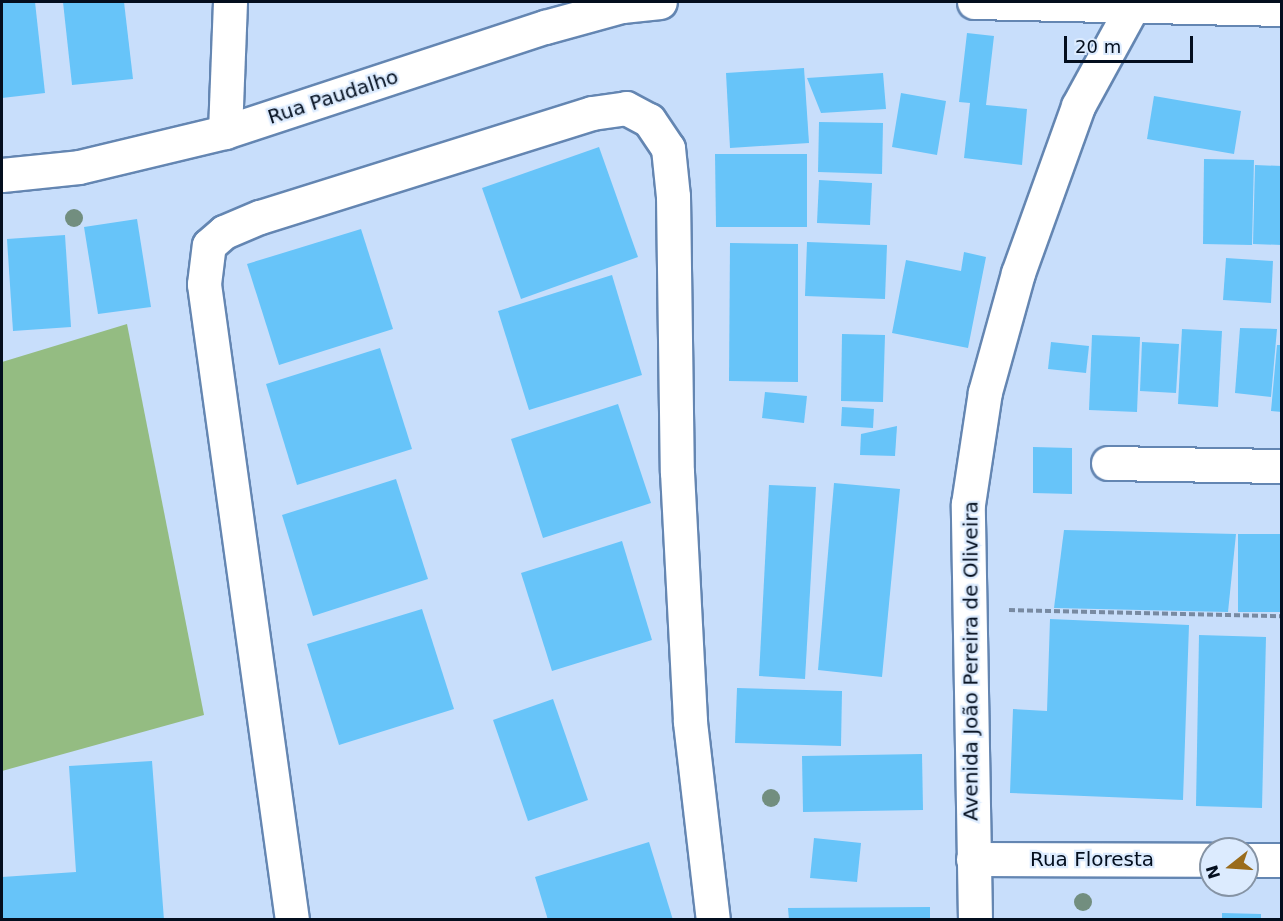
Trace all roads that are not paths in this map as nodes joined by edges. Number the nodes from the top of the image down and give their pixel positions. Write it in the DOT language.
graph roads {
  1 [pos="230,2"];
  2 [pos="660,2"];
  3 [pos="974,2"];
  4 [pos="1133,4"];
  5 [pos="1281,9"];
  6 [pos="545,14"];
  7 [pos="225,132"];
  8 [pos="2,175"];
  9 [pos="1108,463"];
  10 [pos="1281,466"];
  11 [pos="973,859"];
  12 [pos="1199,860"];
  13 [pos="1259,860"];
  14 [pos="1281,860"];
  15 [pos="292,920"];
  16 [pos="713,920"];
  17 [pos="975,920"];
  1 -- 7 [label="street"];
  2 -- 6 [label="street, Rua Paudalho"];
  3 -- 4 [label="street"];
  4 -- 5 [label="street"];
  4 -- 11 [label="street, Avenida João Pereira de Oliveira"];
  6 -- 7 [label="street, Rua Paudalho"];
  7 -- 8 [label="street, Rua Paudalho"];
  9 -- 10 [label="street"];
  11 -- 12 [label="street, Rua Floresta"];
  11 -- 17 [label="street, Avenida João Pereira de Oliveira"];
  13 -- 14 [label="street"];
  15 -- 16 [label="street"];
}
